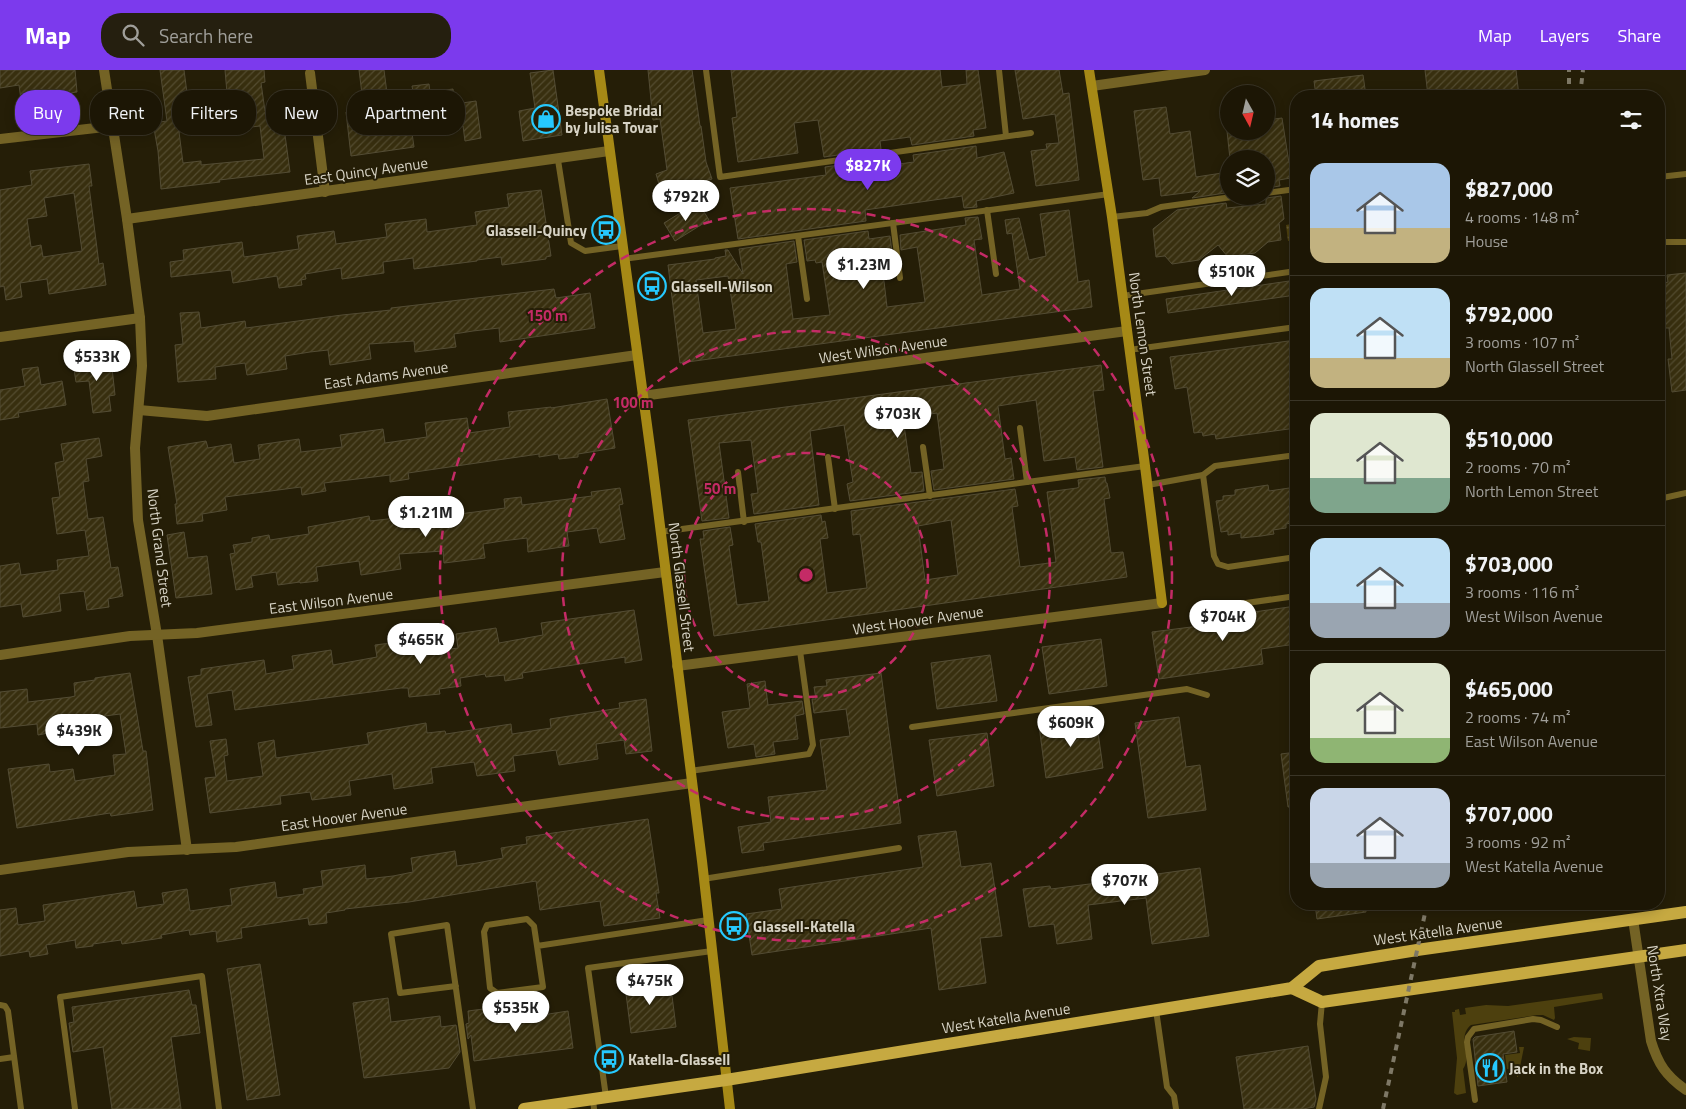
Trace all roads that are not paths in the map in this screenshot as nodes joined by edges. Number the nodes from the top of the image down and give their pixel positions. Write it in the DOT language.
graph roads {
  1 [pos="104,70"];
  2 [pos="599,70"];
  3 [pos="706,70"];
  4 [pos="999,70"];
  5 [pos="1089,70"];
  6 [pos="1205,70"];
  7 [pos="310,73"];
  8 [pos="1092,86"];
  9 [pos="107,90"];
  10 [pos="90,129"];
  11 [pos="1031,133"];
  12 [pos="114,135"];
  13 [pos="1006,136"];
  14 [pos="0,139"];
  15 [pos="608,151"];
  16 [pos="558,160"];
  17 [pos="1686,174"];
  18 [pos="1665,176"];
  19 [pos="1290,189"];
  20 [pos="325,192"];
  21 [pos="1275,192"];
  22 [pos="1108,194"];
  23 [pos="1220,199"];
  24 [pos="987,210"];
  25 [pos="1112,217"];
  26 [pos="127,219"];
  27 [pos="893,223"];
  28 [pos="798,236"];
  29 [pos="1665,242"];
  30 [pos="1686,242"];
  31 [pos="622,246"];
  32 [pos="623,259"];
  33 [pos="1290,272"];
  34 [pos="996,274"];
  35 [pos="900,278"];
  36 [pos="1122,296"];
  37 [pos="807,299"];
  38 [pos="140,318"];
  39 [pos="1290,328"];
  40 [pos="1127,331"];
  41 [pos="0,337"];
  42 [pos="1129,350"];
  43 [pos="637,355"];
  44 [pos="642,396"];
  45 [pos="138,410"];
  46 [pos="1020,428"];
  47 [pos="924,447"];
  48 [pos="1290,455"];
  49 [pos="828,457"];
  50 [pos="1145,466"];
  51 [pos="738,472"];
  52 [pos="1203,475"];
  53 [pos="1027,482"];
  54 [pos="1148,486"];
  55 [pos="1686,494"];
  56 [pos="930,496"];
  57 [pos="1665,497"];
  58 [pos="835,509"];
  59 [pos="744,522"];
  60 [pos="660,532"];
  61 [pos="1290,558"];
  62 [pos="665,572"];
  63 [pos="1290,597"];
  64 [pos="1162,603"];
  65 [pos="1204,609"];
  66 [pos="157,635"];
  67 [pos="800,651"];
  68 [pos="0,655"];
  69 [pos="677,666"];
  70 [pos="1207,695"];
  71 [pos="912,728"];
  72 [pos="690,771"];
  73 [pos="692,783"];
  74 [pos="899,848"];
  75 [pos="187,850"];
  76 [pos="0,870"];
  77 [pos="704,879"];
  78 [pos="1686,912"];
  79 [pos="1633,919"];
  80 [pos="708,920"];
  81 [pos="537,946"];
  82 [pos="1686,950"];
  83 [pos="712,951"];
  84 [pos="1638,956"];
  85 [pos="456,986"];
  86 [pos="1292,988"];
  87 [pos="1322,1002"];
  88 [pos="0,1005"];
  89 [pos="1156,1010"];
  90 [pos="1557,1027"];
  91 [pos="14,1057"];
  92 [pos="0,1059"];
  93 [pos="726,1080"];
  94 [pos="1686,1090"];
  95 [pos="1475,1100"];
  96 [pos="598,1102"];
  97 [pos="21,1109"];
  98 [pos="75,1109"];
  99 [pos="220,1109"];
  100 [pos="473,1109"];
  101 [pos="524,1109"];
  102 [pos="730,1109"];
  103 [pos="1176,1109"];
  104 [pos="1319,1109"];
  1 -- 9 [label="street, North Grand Street"];
  2 -- 15 [label="main road, North Glassell Street"];
  3 -- 13 [label="lane"];
  4 -- 13 [label="lane"];
  5 -- 8 [label="main road, North Lemon Street"];
  6 -- 8 [label="street"];
  7 -- 20 [label="street"];
  8 -- 22 [label="main road, North Lemon Street"];
  10 -- 14 [label="street"];
  11 -- 13 [label="lane"];
  12 -- 26 [label="street, North Grand Street"];
  15 -- 16 [label="street, East Quincy Avenue"];
  15 -- 31 [label="main road, North Glassell Street"];
  16 -- 20 [label="street, East Quincy Avenue"];
  16 -- 31 [label="lane"];
  17 -- 18 [label="lane"];
  19 -- 21 [label="lane"];
  20 -- 26 [label="street, East Quincy Avenue"];
  22 -- 24 [label="lane"];
  22 -- 25 [label="main road, North Lemon Street"];
  23 -- 25 [label="lane"];
  24 -- 27 [label="lane"];
  24 -- 34 [label="lane"];
  25 -- 36 [label="main road, North Lemon Street"];
  26 -- 38 [label="street, North Grand Street"];
  27 -- 28 [label="lane"];
  27 -- 35 [label="lane"];
  28 -- 32 [label="lane"];
  28 -- 37 [label="lane"];
  29 -- 30 [label="lane"];
  31 -- 32 [label="main road, North Glassell Street"];
  32 -- 43 [label="main road, North Glassell Street"];
  33 -- 36 [label="lane"];
  36 -- 40 [label="main road, North Lemon Street"];
  38 -- 41 [label="street"];
  38 -- 45 [label="street, North Grand Street"];
  39 -- 42 [label="lane"];
  40 -- 42 [label="main road, North Lemon Street"];
  40 -- 44 [label="street, West Wilson Avenue"];
  42 -- 50 [label="main road, North Lemon Street"];
  43 -- 44 [label="main road, North Glassell Street"];
  43 -- 45 [label="street, East Adams Avenue"];
  44 -- 60 [label="main road, North Glassell Street"];
  45 -- 66 [label="street, North Grand Street"];
  46 -- 53 [label="lane"];
  47 -- 56 [label="lane"];
  48 -- 52 [label="lane"];
  49 -- 58 [label="lane"];
  50 -- 53 [label="lane"];
  50 -- 54 [label="main road, North Lemon Street"];
  51 -- 59 [label="lane"];
  52 -- 54 [label="lane"];
  52 -- 61 [label="lane"];
  53 -- 56 [label="lane"];
  54 -- 64 [label="main road, North Lemon Street"];
  55 -- 57 [label="lane"];
  56 -- 58 [label="lane"];
  58 -- 59 [label="lane"];
  59 -- 60 [label="lane"];
  60 -- 62 [label="main road, North Glassell Street"];
  62 -- 66 [label="street, East Wilson Avenue"];
  62 -- 69 [label="main road, North Glassell Street"];
  63 -- 65 [label="lane"];
  64 -- 67 [label="street, West Hoover Avenue"];
  66 -- 68 [label="street, East Wilson Avenue"];
  66 -- 75 [label="street, North Grand Street"];
  67 -- 69 [label="street, West Hoover Avenue"];
  67 -- 72 [label="lane"];
  69 -- 72 [label="main road, North Glassell Street"];
  70 -- 71 [label="lane"];
  72 -- 73 [label="main road, North Glassell Street"];
  73 -- 75 [label="street, East Hoover Avenue"];
  73 -- 77 [label="main road, North Glassell Street"];
  74 -- 77 [label="lane"];
  75 -- 76 [label="street, East Hoover Avenue"];
  77 -- 80 [label="main road, North Glassell Street"];
  78 -- 79 [label="main road, West Katella Avenue"];
  79 -- 84 [label="street, North Xtra Way"];
  79 -- 86 [label="main road, West Katella Avenue"];
  80 -- 81 [label="lane"];
  80 -- 83 [label="main road, North Glassell Street"];
  81 -- 81 [label="lane"];
  82 -- 84 [label="main road"];
  83 -- 93 [label="main road, North Glassell Street"];
  83 -- 96 [label="lane"];
  84 -- 87 [label="main road"];
  84 -- 94 [label="street, North Xtra Way"];
  85 -- 85 [label="lane"];
  85 -- 100 [label="lane"];
  86 -- 87 [label="main road"];
  86 -- 89 [label="main road, West Katella Avenue"];
  87 -- 104 [label="lane"];
  88 -- 91 [label="lane"];
  89 -- 93 [label="main road, West Katella Avenue"];
  89 -- 103 [label="lane"];
  90 -- 95 [label="lane"];
  91 -- 92 [label="lane"];
  91 -- 97 [label="lane"];
  93 -- 96 [label="main road, West Katella Avenue"];
  93 -- 102 [label="main road, North Glassell Street"];
  96 -- 101 [label="main road, West Katella Avenue"];
  98 -- 99 [label="lane"];
}
